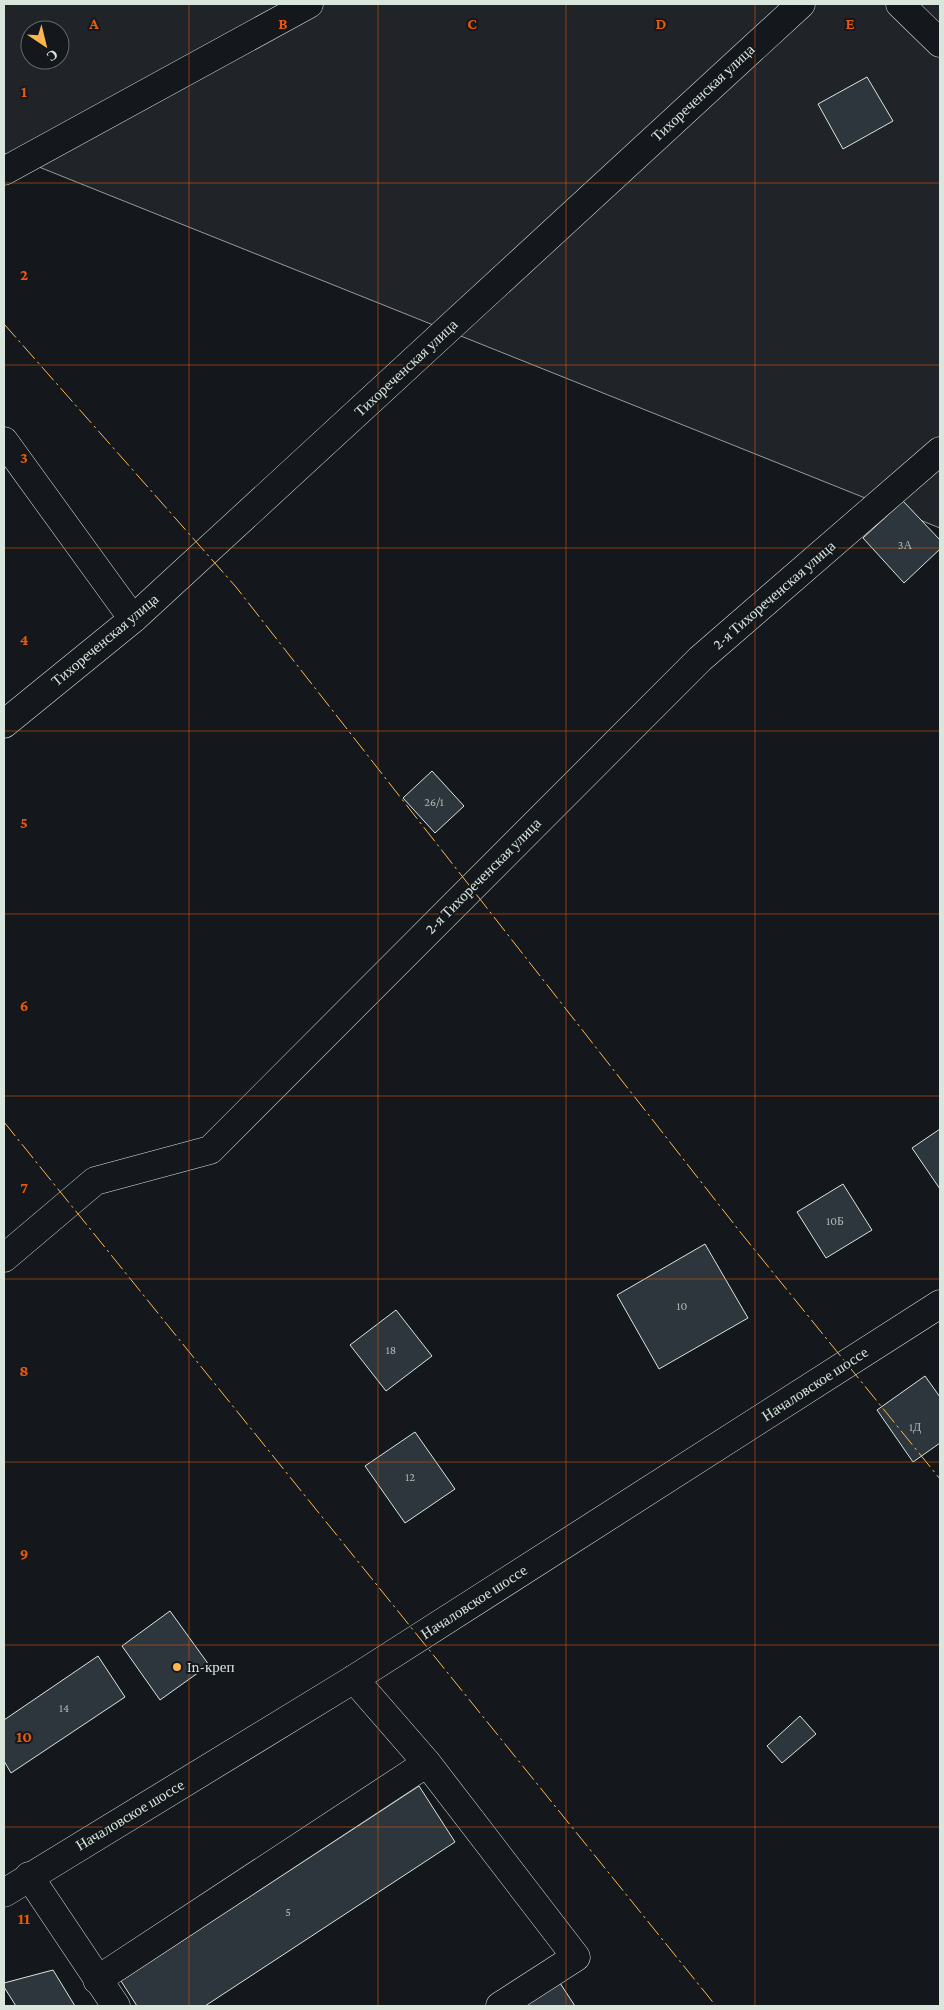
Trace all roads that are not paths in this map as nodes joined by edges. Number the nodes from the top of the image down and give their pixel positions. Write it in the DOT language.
graph roads {
  1 [pos="309,4"];
  2 [pos="801,4"];
  3 [pos="900,4"];
  4 [pos="940,43"];
  5 [pos="4,171"];
  6 [pos="4,441"];
  7 [pos="940,451"];
  8 [pos="133,618"];
  9 [pos="4,724"];
  10 [pos="4,1258"];
  11 [pos="940,1304"];
  12 [pos="354,1679"];
  13 [pos="427,1763"];
  14 [pos="29,1876"];
  15 [pos="4,1893"];
  16 [pos="97,1980"];
  17 [pos="116,2006"];
  18 [pos="500,2006"];
  1 -- 5 [label="street"];
  2 -- 8 [label="street, Тихореченская улица"];
  3 -- 4 [label="street"];
  6 -- 8 [label="street"];
  7 -- 10 [label="street, 2-я Тихореченская улица"];
  8 -- 9 [label="street, Тихореченская улица"];
  11 -- 12 [label="street, Началовское шоссе"];
  12 -- 13 [label="street"];
  12 -- 14 [label="street, Началовское шоссе"];
  13 -- 16 [label="street"];
  13 -- 18 [label="street"];
  14 -- 15 [label="street, Началовское шоссе"];
  14 -- 16 [label="street"];
  16 -- 17 [label="street"];
}
